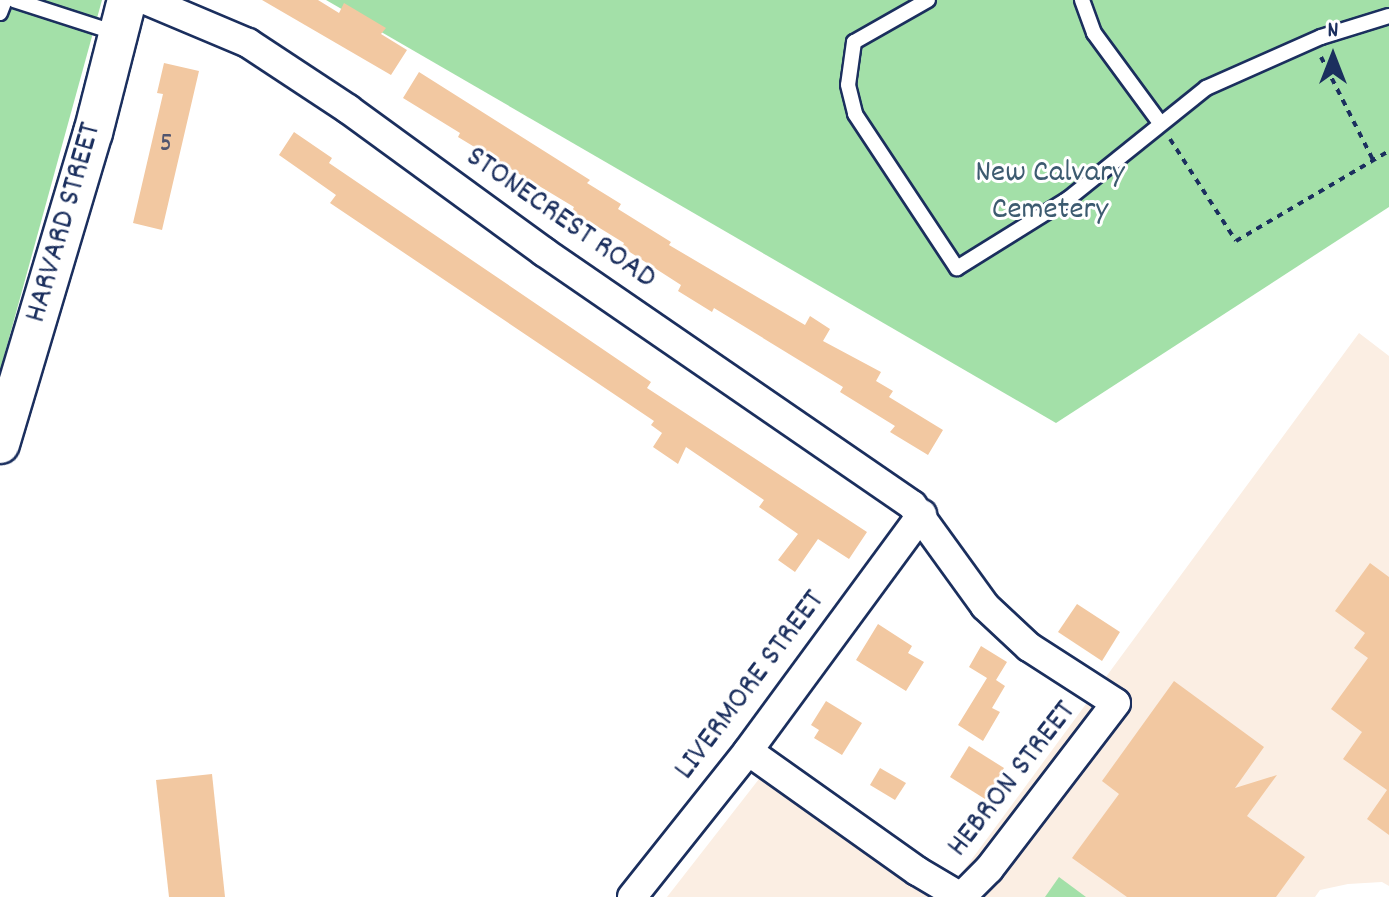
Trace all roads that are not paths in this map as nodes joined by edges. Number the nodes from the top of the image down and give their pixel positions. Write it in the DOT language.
graph roads {
  1 [pos="5,0"];
  2 [pos="14,0"];
  3 [pos="146,0"];
  4 [pos="928,0"];
  5 [pos="1082,0"];
  6 [pos="0,13"];
  7 [pos="1389,16"];
  8 [pos="122,17"];
  9 [pos="1160,123"];
  10 [pos="0,444"];
  11 [pos="922,514"];
  12 [pos="1116,703"];
  13 [pos="748,751"];
  14 [pos="632,897"];
  15 [pos="961,897"];
  1 -- 6 [label="lane"];
  2 -- 8 [label="lane"];
  3 -- 11 [label="street, STONECREST ROAD"];
  4 -- 9 [label="lane"];
  5 -- 9 [label="lane"];
  7 -- 9 [label="lane"];
  8 -- 10 [label="main road, HARVARD STREET"];
  11 -- 12 [label="street, STONECREST ROAD"];
  11 -- 13 [label="street, LIVERMORE STREET"];
  12 -- 15 [label="street, HEBRON STREET"];
  13 -- 14 [label="street, LIVERMORE STREET"];
  13 -- 15 [label="street"];
}
